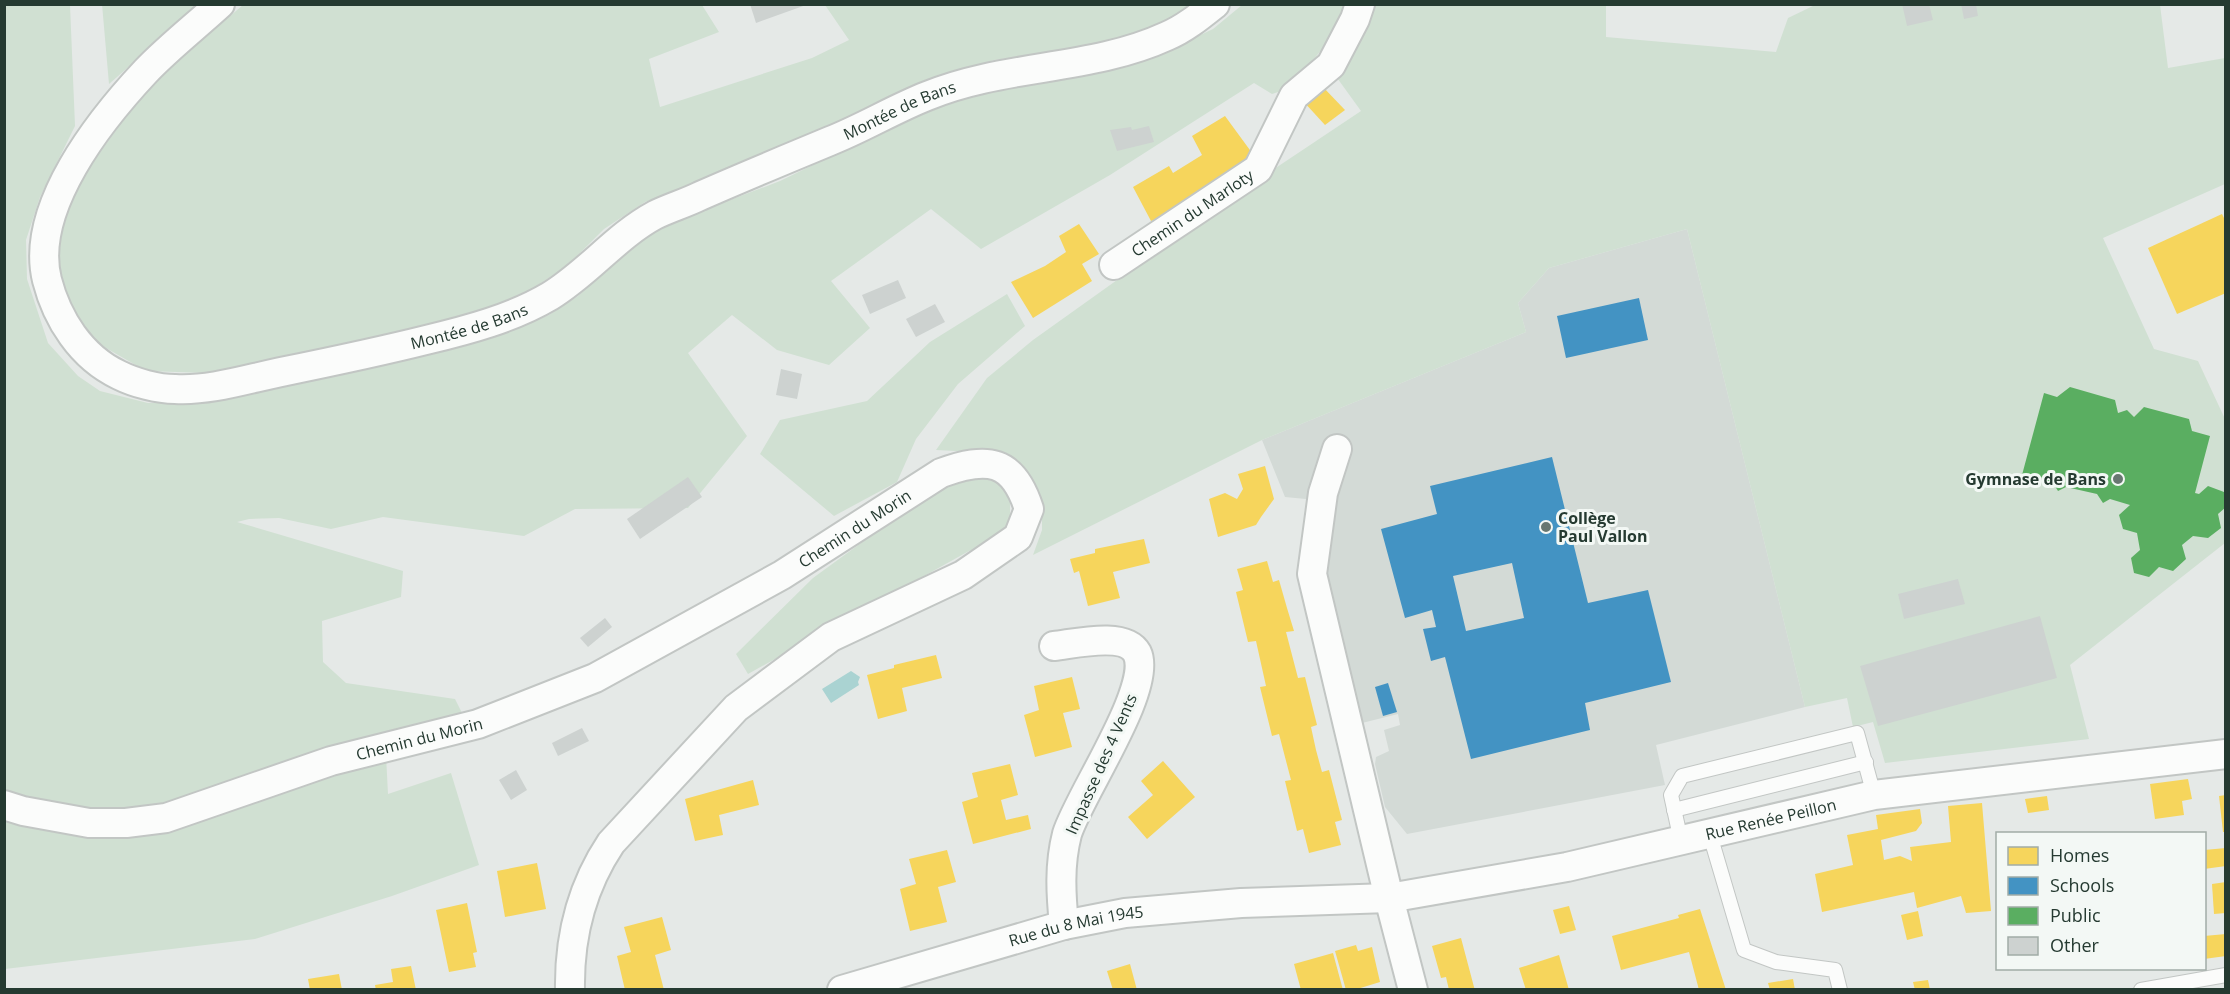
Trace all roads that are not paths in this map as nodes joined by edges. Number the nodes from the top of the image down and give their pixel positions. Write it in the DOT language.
graph roads {
  1 [pos="220,4"];
  2 [pos="1215,4"];
  3 [pos="1360,4"];
  4 [pos="1114,265"];
  5 [pos="1337,449"];
  6 [pos="1054,646"];
  7 [pos="2226,754"];
  8 [pos="1866,762"];
  9 [pos="1874,795"];
  10 [pos="4,805"];
  11 [pos="1674,810"];
  12 [pos="1710,835"];
  13 [pos="1681,841"];
  14 [pos="1389,898"];
  15 [pos="1318,899"];
  16 [pos="1064,925"];
  17 [pos="2226,975"];
  18 [pos="570,990"];
  19 [pos="842,990"];
  20 [pos="1413,990"];
  21 [pos="1840,990"];
  22 [pos="2141,990"];
  1 -- 2 [label="street, Montée de Bans"];
  3 -- 4 [label="street, Chemin du Marloty"];
  5 -- 14 [label="street"];
  6 -- 16 [label="street, Impasse des 4 Vents"];
  7 -- 9 [label="street, Rue Renée Peillon"];
  8 -- 9 [label="lane"];
  8 -- 11 [label="lane"];
  8 -- 11 [label="lane"];
  9 -- 12 [label="street, Rue Renée Peillon"];
  10 -- 18 [label="street, Chemin du Morin"];
  11 -- 13 [label="lane"];
  12 -- 13 [label="street, Rue Renée Peillon"];
  12 -- 21 [label="lane"];
  13 -- 14 [label="street, Rue Renée Peillon"];
  14 -- 15 [label="street, Rue Renée Peillon"];
  14 -- 20 [label="street"];
  15 -- 16 [label="street, Rue du 8 Mai 1945"];
  16 -- 19 [label="street, Rue du 8 Mai 1945"];
  17 -- 22 [label="lane"];
}
